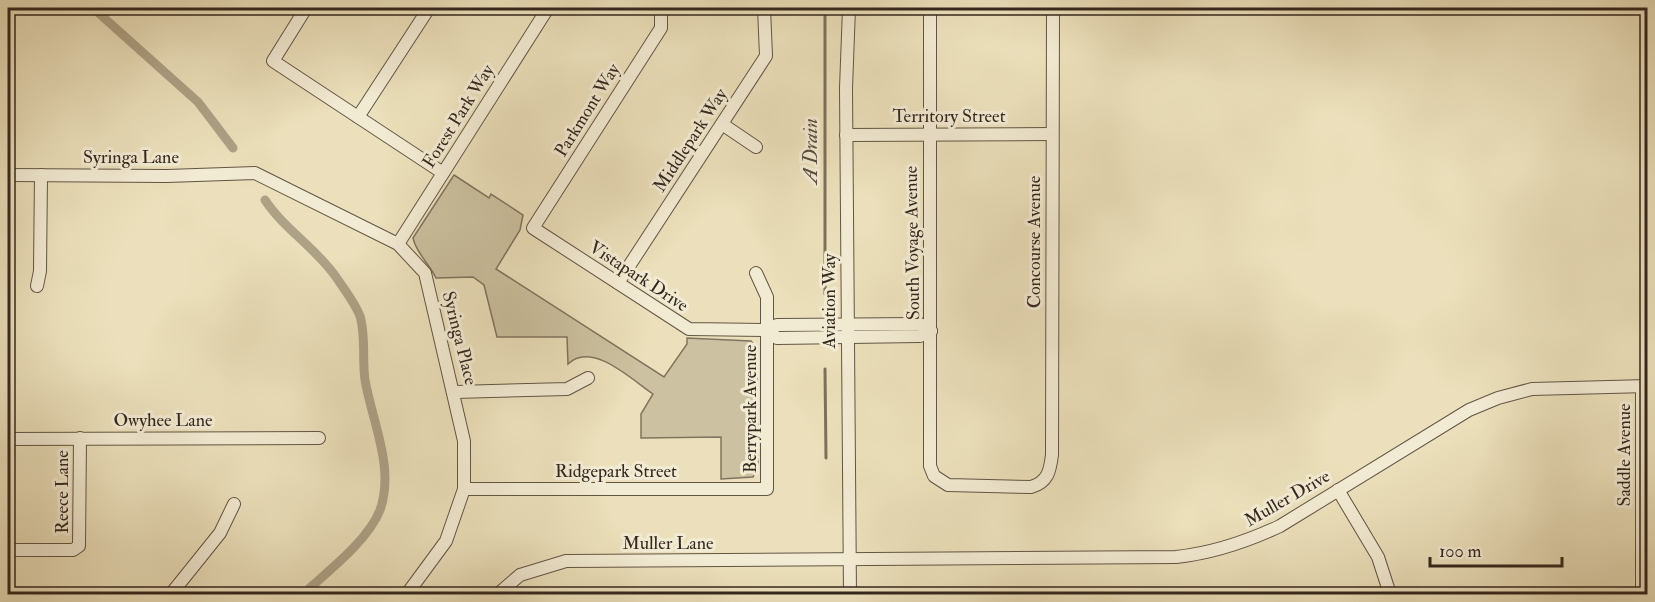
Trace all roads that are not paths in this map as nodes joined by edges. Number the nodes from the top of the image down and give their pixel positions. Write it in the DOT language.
graph roads {
  1 [pos="306,8"];
  2 [pos="429,8"];
  3 [pos="548,8"];
  4 [pos="661,8"];
  5 [pos="764,8"];
  6 [pos="849,8"];
  7 [pos="930,8"];
  8 [pos="1053,8"];
  9 [pos="358,117"];
  10 [pos="722,124"];
  11 [pos="1052,134"];
  12 [pos="846,135"];
  13 [pos="929,135"];
  14 [pos="756,147"];
  15 [pos="255,173"];
  16 [pos="443,173"];
  17 [pos="8,175"];
  18 [pos="41,175"];
  19 [pos="533,228"];
  20 [pos="398,244"];
  21 [pos="756,273"];
  22 [pos="618,283"];
  23 [pos="37,286"];
  24 [pos="768,330"];
  25 [pos="847,331"];
  26 [pos="931,332"];
  27 [pos="588,378"];
  28 [pos="1644,387"];
  29 [pos="455,392"];
  30 [pos="80,438"];
  31 [pos="319,438"];
  32 [pos="8,439"];
  33 [pos="934,476"];
  34 [pos="464,489"];
  35 [pos="767,489"];
  36 [pos="1338,490"];
  37 [pos="234,504"];
  38 [pos="8,550"];
  39 [pos="849,560"];
  40 [pos="171,594"];
  41 [pos="406,594"];
  42 [pos="498,594"];
  43 [pos="850,594"];
  44 [pos="1390,594"];
  45 [pos="1641,594"];
  1 -- 9 [label="street"];
  2 -- 9 [label="street"];
  3 -- 16 [label="street, Forest Park Way"];
  4 -- 19 [label="street, Parkmont Way"];
  5 -- 10 [label="street, Middlepark Way"];
  6 -- 12 [label="street, Aviation Way"];
  7 -- 13 [label="street, South Voyage Avenue"];
  8 -- 11 [label="street, Concourse Avenue"];
  9 -- 16 [label="street"];
  10 -- 14 [label="street"];
  10 -- 22 [label="street, Middlepark Way"];
  11 -- 13 [label="street, Territory Street"];
  11 -- 33 [label="street, Concourse Avenue"];
  12 -- 13 [label="street, Territory Street"];
  12 -- 25 [label="street, Aviation Way"];
  13 -- 26 [label="street, South Voyage Avenue"];
  15 -- 18 [label="street, Syringa Lane"];
  15 -- 20 [label="street, Syringa Place"];
  16 -- 20 [label="street, Forest Park Way"];
  17 -- 18 [label="street, Syringa Lane"];
  18 -- 23 [label="street"];
  19 -- 22 [label="street, Vistapark Drive"];
  20 -- 29 [label="street, Syringa Place"];
  21 -- 24 [label="street, Berrypark Avenue"];
  22 -- 24 [label="street, Vistapark Drive"];
  24 -- 25 [label="street, Vistapark Drive"];
  24 -- 35 [label="street, Berrypark Avenue"];
  25 -- 26 [label="street, Vistapark Drive"];
  25 -- 39 [label="street, Aviation Way"];
  26 -- 33 [label="street, South Voyage Avenue"];
  27 -- 29 [label="street"];
  28 -- 36 [label="street, Muller Drive"];
  28 -- 45 [label="street, Saddle Avenue"];
  29 -- 34 [label="street, Syringa Place"];
  30 -- 31 [label="street, Owyhee Lane"];
  30 -- 32 [label="street, Owyhee Lane"];
  30 -- 38 [label="street, Reece Lane"];
  34 -- 35 [label="street, Ridgepark Street"];
  34 -- 41 [label="street, Syringa Place"];
  36 -- 39 [label="street, Muller Drive"];
  36 -- 44 [label="street"];
  37 -- 40 [label="street"];
  39 -- 42 [label="street, Muller Lane"];
  39 -- 43 [label="street, Aviation Way"];
}
